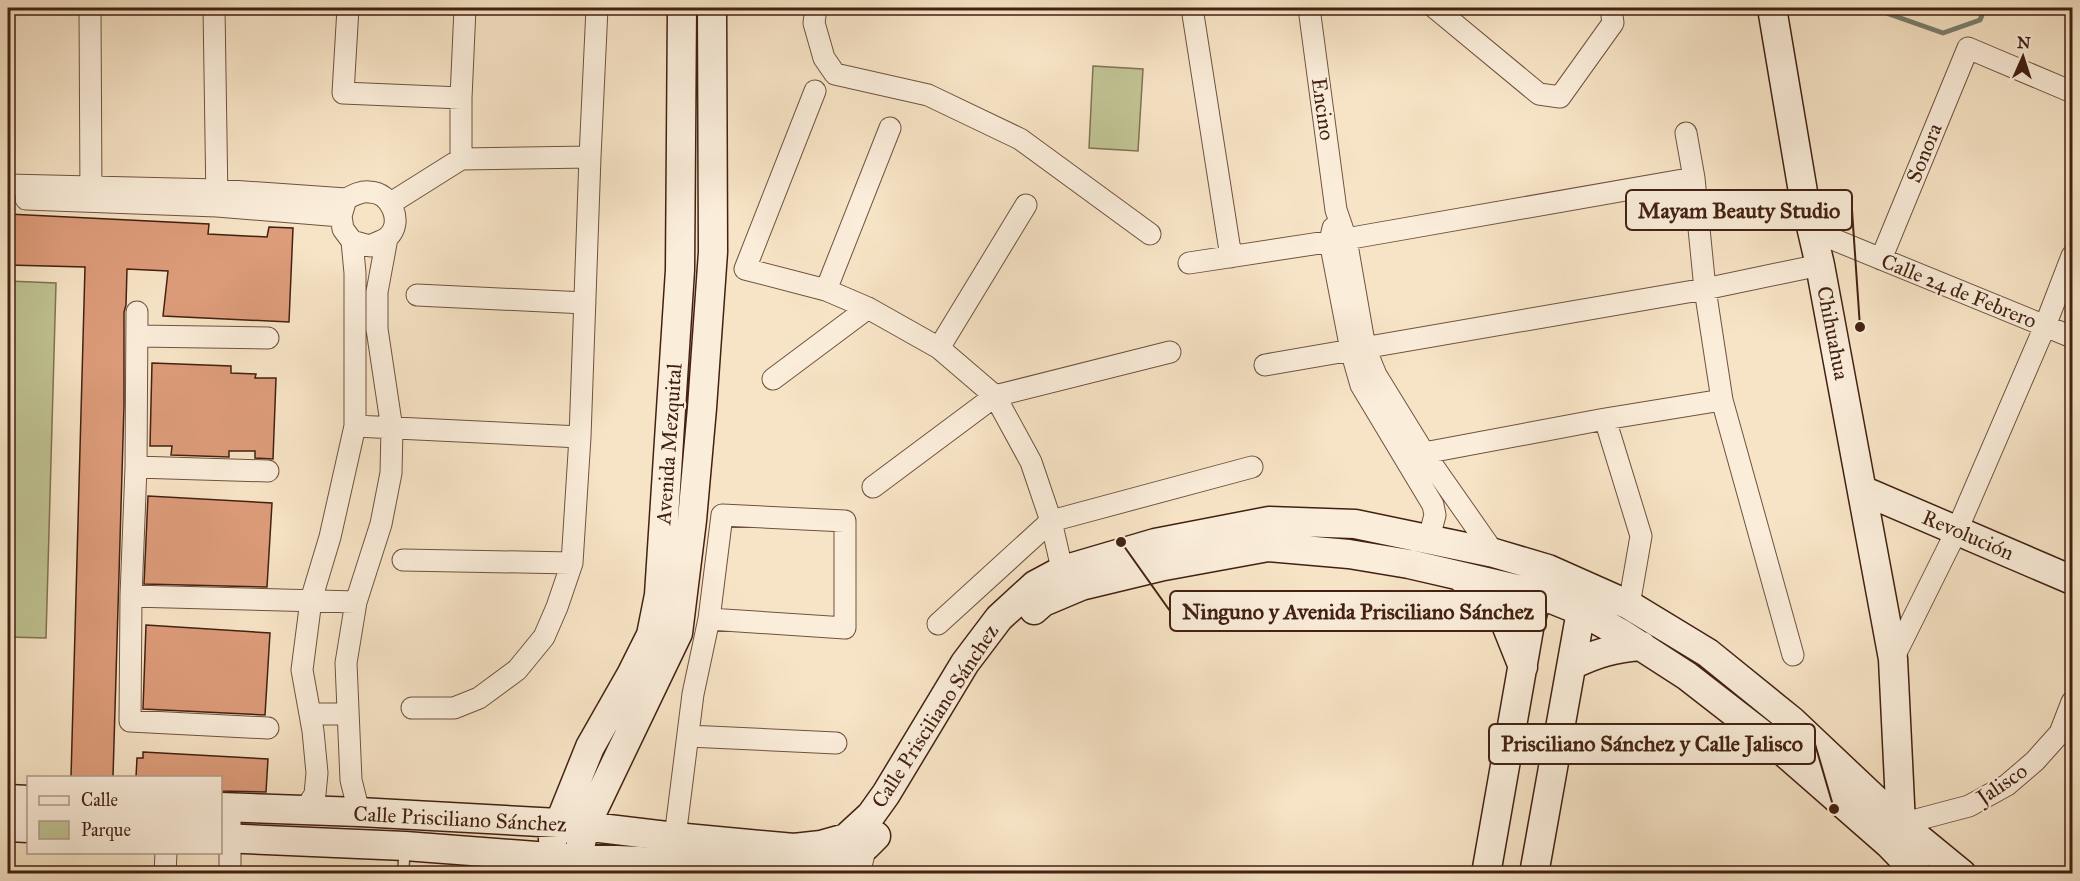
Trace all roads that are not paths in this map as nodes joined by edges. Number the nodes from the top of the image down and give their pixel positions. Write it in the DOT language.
graph roads {
  1 [pos="90,8"];
  2 [pos="214,8"];
  3 [pos="348,8"];
  4 [pos="465,8"];
  5 [pos="597,8"];
  6 [pos="682,8"];
  7 [pos="712,8"];
  8 [pos="816,8"];
  9 [pos="1192,8"];
  10 [pos="1309,8"];
  11 [pos="1435,8"];
  12 [pos="1611,8"];
  13 [pos="1772,8"];
  14 [pos="815,91"];
  15 [pos="2073,92"];
  16 [pos="461,98"];
  17 [pos="890,128"];
  18 [pos="1686,133"];
  19 [pos="590,157"];
  20 [pos="461,159"];
  21 [pos="1694,178"];
  22 [pos="8,185"];
  23 [pos="91,194"];
  24 [pos="8,198"];
  25 [pos="217,198"];
  26 [pos="391,203"];
  27 [pos="1026,205"];
  28 [pos="344,207"];
  29 [pos="1813,231"];
  30 [pos="1150,234"];
  31 [pos="387,238"];
  32 [pos="1338,240"];
  33 [pos="352,241"];
  34 [pos="2073,256"];
  35 [pos="1231,257"];
  36 [pos="1881,259"];
  37 [pos="1189,263"];
  38 [pos="1820,265"];
  39 [pos="1705,289"];
  40 [pos="826,290"];
  41 [pos="417,295"];
  42 [pos="585,303"];
  43 [pos="868,308"];
  44 [pos="137,312"];
  45 [pos="2045,326"];
  46 [pos="138,336"];
  47 [pos="2073,337"];
  48 [pos="268,338"];
  49 [pos="939,348"];
  50 [pos="1358,349"];
  51 [pos="1170,352"];
  52 [pos="1265,365"];
  53 [pos="773,379"];
  54 [pos="995,396"];
  55 [pos="1722,400"];
  56 [pos="1605,419"];
  57 [pos="355,426"];
  58 [pos="392,429"];
  59 [pos="580,437"];
  60 [pos="1415,457"];
  61 [pos="136,467"];
  62 [pos="1252,467"];
  63 [pos="268,471"];
  64 [pos="873,487"];
  65 [pos="1862,490"];
  66 [pos="1051,520"];
  67 [pos="1957,530"];
  68 [pos="1429,538"];
  69 [pos="1494,553"];
  70 [pos="403,560"];
  71 [pos="572,563"];
  72 [pos="1456,574"];
  73 [pos="2073,580"];
  74 [pos="1064,581"];
  75 [pos="1544,581"];
  76 [pos="131,596"];
  77 [pos="1585,599"];
  78 [pos="311,600"];
  79 [pos="356,602"];
  80 [pos="1629,604"];
  81 [pos="709,619"];
  82 [pos="938,624"];
  83 [pos="1642,646"];
  84 [pos="1793,655"];
  85 [pos="1893,659"];
  86 [pos="1572,665"];
  87 [pos="1524,669"];
  88 [pos="2073,702"];
  89 [pos="412,708"];
  90 [pos="310,714"];
  91 [pos="347,714"];
  92 [pos="268,728"];
  93 [pos="688,736"];
  94 [pos="836,743"];
  95 [pos="8,799"];
  96 [pos="27,800"];
  97 [pos="225,808"];
  98 [pos="305,810"];
  99 [pos="359,812"];
  100 [pos="572,825"];
  101 [pos="8,827"];
  102 [pos="27,828"];
  103 [pos="1895,834"];
  104 [pos="675,837"];
  105 [pos="225,838"];
  106 [pos="866,846"];
  107 [pos="166,854"];
  108 [pos="404,860"];
  109 [pos="488,862"];
  110 [pos="548,865"];
  111 [pos="576,865"];
  112 [pos="165,873"];
  113 [pos="230,873"];
  114 [pos="860,873"];
  115 [pos="1486,873"];
  116 [pos="1534,873"];
  117 [pos="1918,873"];
  118 [pos="1962,873"];
  1 -- 23 [label="street"];
  2 -- 25 [label="street"];
  3 -- 16 [label="street"];
  4 -- 16 [label="street"];
  5 -- 19 [label="street"];
  6 -- 100 [label="street, Avenida Mezquital"];
  7 -- 100 [label="street, Avenida Mezquital"];
  8 -- 30 [label="street"];
  9 -- 35 [label="street"];
  10 -- 32 [label="street, Encino"];
  11 -- 12 [label="street"];
  13 -- 29 [label="street, Chihuahua"];
  14 -- 40 [label="street"];
  15 -- 36 [label="street, Sonora"];
  16 -- 20 [label="street"];
  17 -- 40 [label="street"];
  18 -- 21 [label="street"];
  19 -- 20 [label="street"];
  19 -- 42 [label="street"];
  20 -- 26 [label="street"];
  21 -- 32 [label="street"];
  21 -- 39 [label="street"];
  22 -- 23 [label="street"];
  23 -- 24 [label="street"];
  23 -- 25 [label="street"];
  25 -- 28 [label="street"];
  26 -- 28 [label="street"];
  26 -- 31 [label="street"];
  27 -- 49 [label="street"];
  28 -- 33 [label="street"];
  29 -- 36 [label="street, Calle 24 de Febrero"];
  29 -- 38 [label="street, Chihuahua"];
  31 -- 33 [label="street"];
  31 -- 58 [label="street"];
  32 -- 35 [label="street"];
  32 -- 50 [label="street"];
  33 -- 57 [label="street"];
  34 -- 45 [label="street, Chihuahua"];
  35 -- 37 [label="street"];
  36 -- 45 [label="street, Calle 24 de Febrero"];
  38 -- 39 [label="street"];
  38 -- 65 [label="street, Chihuahua"];
  39 -- 50 [label="street"];
  39 -- 55 [label="street"];
  40 -- 43 [label="street"];
  41 -- 42 [label="street"];
  42 -- 59 [label="street"];
  43 -- 49 [label="street"];
  43 -- 53 [label="street"];
  44 -- 46 [label="street"];
  45 -- 47 [label="street, Calle 24 de Febrero"];
  45 -- 67 [label="street, Chihuahua"];
  46 -- 48 [label="street"];
  46 -- 61 [label="street"];
  49 -- 54 [label="street"];
  50 -- 52 [label="street"];
  50 -- 60 [label="street"];
  51 -- 54 [label="street"];
  54 -- 64 [label="street"];
  54 -- 66 [label="street"];
  55 -- 56 [label="street"];
  55 -- 84 [label="street"];
  56 -- 60 [label="street"];
  56 -- 80 [label="street"];
  57 -- 58 [label="street"];
  57 -- 78 [label="street"];
  58 -- 59 [label="street"];
  58 -- 79 [label="street"];
  59 -- 71 [label="street"];
  60 -- 68 [label="street"];
  60 -- 69 [label="street"];
  61 -- 63 [label="street"];
  61 -- 76 [label="street"];
  62 -- 66 [label="street"];
  65 -- 67 [label="street, Revolución"];
  65 -- 85 [label="street, Chihuahua"];
  66 -- 74 [label="street"];
  66 -- 82 [label="street"];
  67 -- 73 [label="street, Revolución"];
  67 -- 85 [label="street, Chihuahua"];
  68 -- 69 [label="street, Calle Prisciliano Sánchez"];
  68 -- 74 [label="street, Calle Prisciliano Sánchez"];
  69 -- 75 [label="street, Calle Prisciliano Sánchez"];
  70 -- 71 [label="street"];
  71 -- 89 [label="street"];
  72 -- 74 [label="street, Calle Prisciliano Sánchez"];
  72 -- 75 [label="street, Calle Prisciliano Sánchez"];
  72 -- 87 [label="street"];
  74 -- 104 [label="street, Calle Prisciliano Sánchez"];
  74 -- 106 [label="street, Calle Prisciliano Sánchez"];
  75 -- 77 [label="street, Calle Prisciliano Sánchez"];
  75 -- 87 [label="street"];
  76 -- 78 [label="street"];
  76 -- 92 [label="street"];
  77 -- 80 [label="street, Calle Prisciliano Sánchez"];
  77 -- 83 [label="street, Calle Prisciliano Sánchez"];
  77 -- 86 [label="street"];
  78 -- 79 [label="street"];
  78 -- 90 [label="street"];
  79 -- 91 [label="street"];
  80 -- 103 [label="street, Calle Prisciliano Sánchez"];
  81 -- 81 [label="street"];
  81 -- 93 [label="street"];
  83 -- 86 [label="street"];
  83 -- 103 [label="street, Calle Prisciliano Sánchez"];
  85 -- 103 [label="street, Chihuahua"];
  86 -- 116 [label="street"];
  87 -- 115 [label="street"];
  88 -- 103 [label="street, Jalisco"];
  90 -- 91 [label="street"];
  90 -- 98 [label="street"];
  91 -- 99 [label="street"];
  93 -- 94 [label="street"];
  93 -- 104 [label="street"];
  95 -- 96 [label="street"];
  97 -- 98 [label="street, Calle Prisciliano Sánchez"];
  97 -- 105 [label="street"];
  98 -- 99 [label="street, Calle Prisciliano Sánchez"];
  99 -- 100 [label="street, Calle Prisciliano Sánchez"];
  100 -- 104 [label="street, Calle Prisciliano Sánchez"];
  100 -- 110 [label="street, Avenida Mezquital"];
  100 -- 111 [label="street, Avenida Mezquital"];
  101 -- 102 [label="street"];
  103 -- 117 [label="street, Calle Prisciliano Sánchez"];
  103 -- 118 [label="street, Calle Prisciliano Sánchez"];
  105 -- 108 [label="street, Calle Prisciliano Sánchez"];
  105 -- 113 [label="street"];
  106 -- 111 [label="street, Calle Prisciliano Sánchez"];
  106 -- 114 [label="street"];
  107 -- 112 [label="street"];
  108 -- 109 [label="street, Calle Prisciliano Sánchez"];
  109 -- 110 [label="street, Calle Prisciliano Sánchez"];
  110 -- 111 [label="street, Calle Prisciliano Sánchez"];
}
